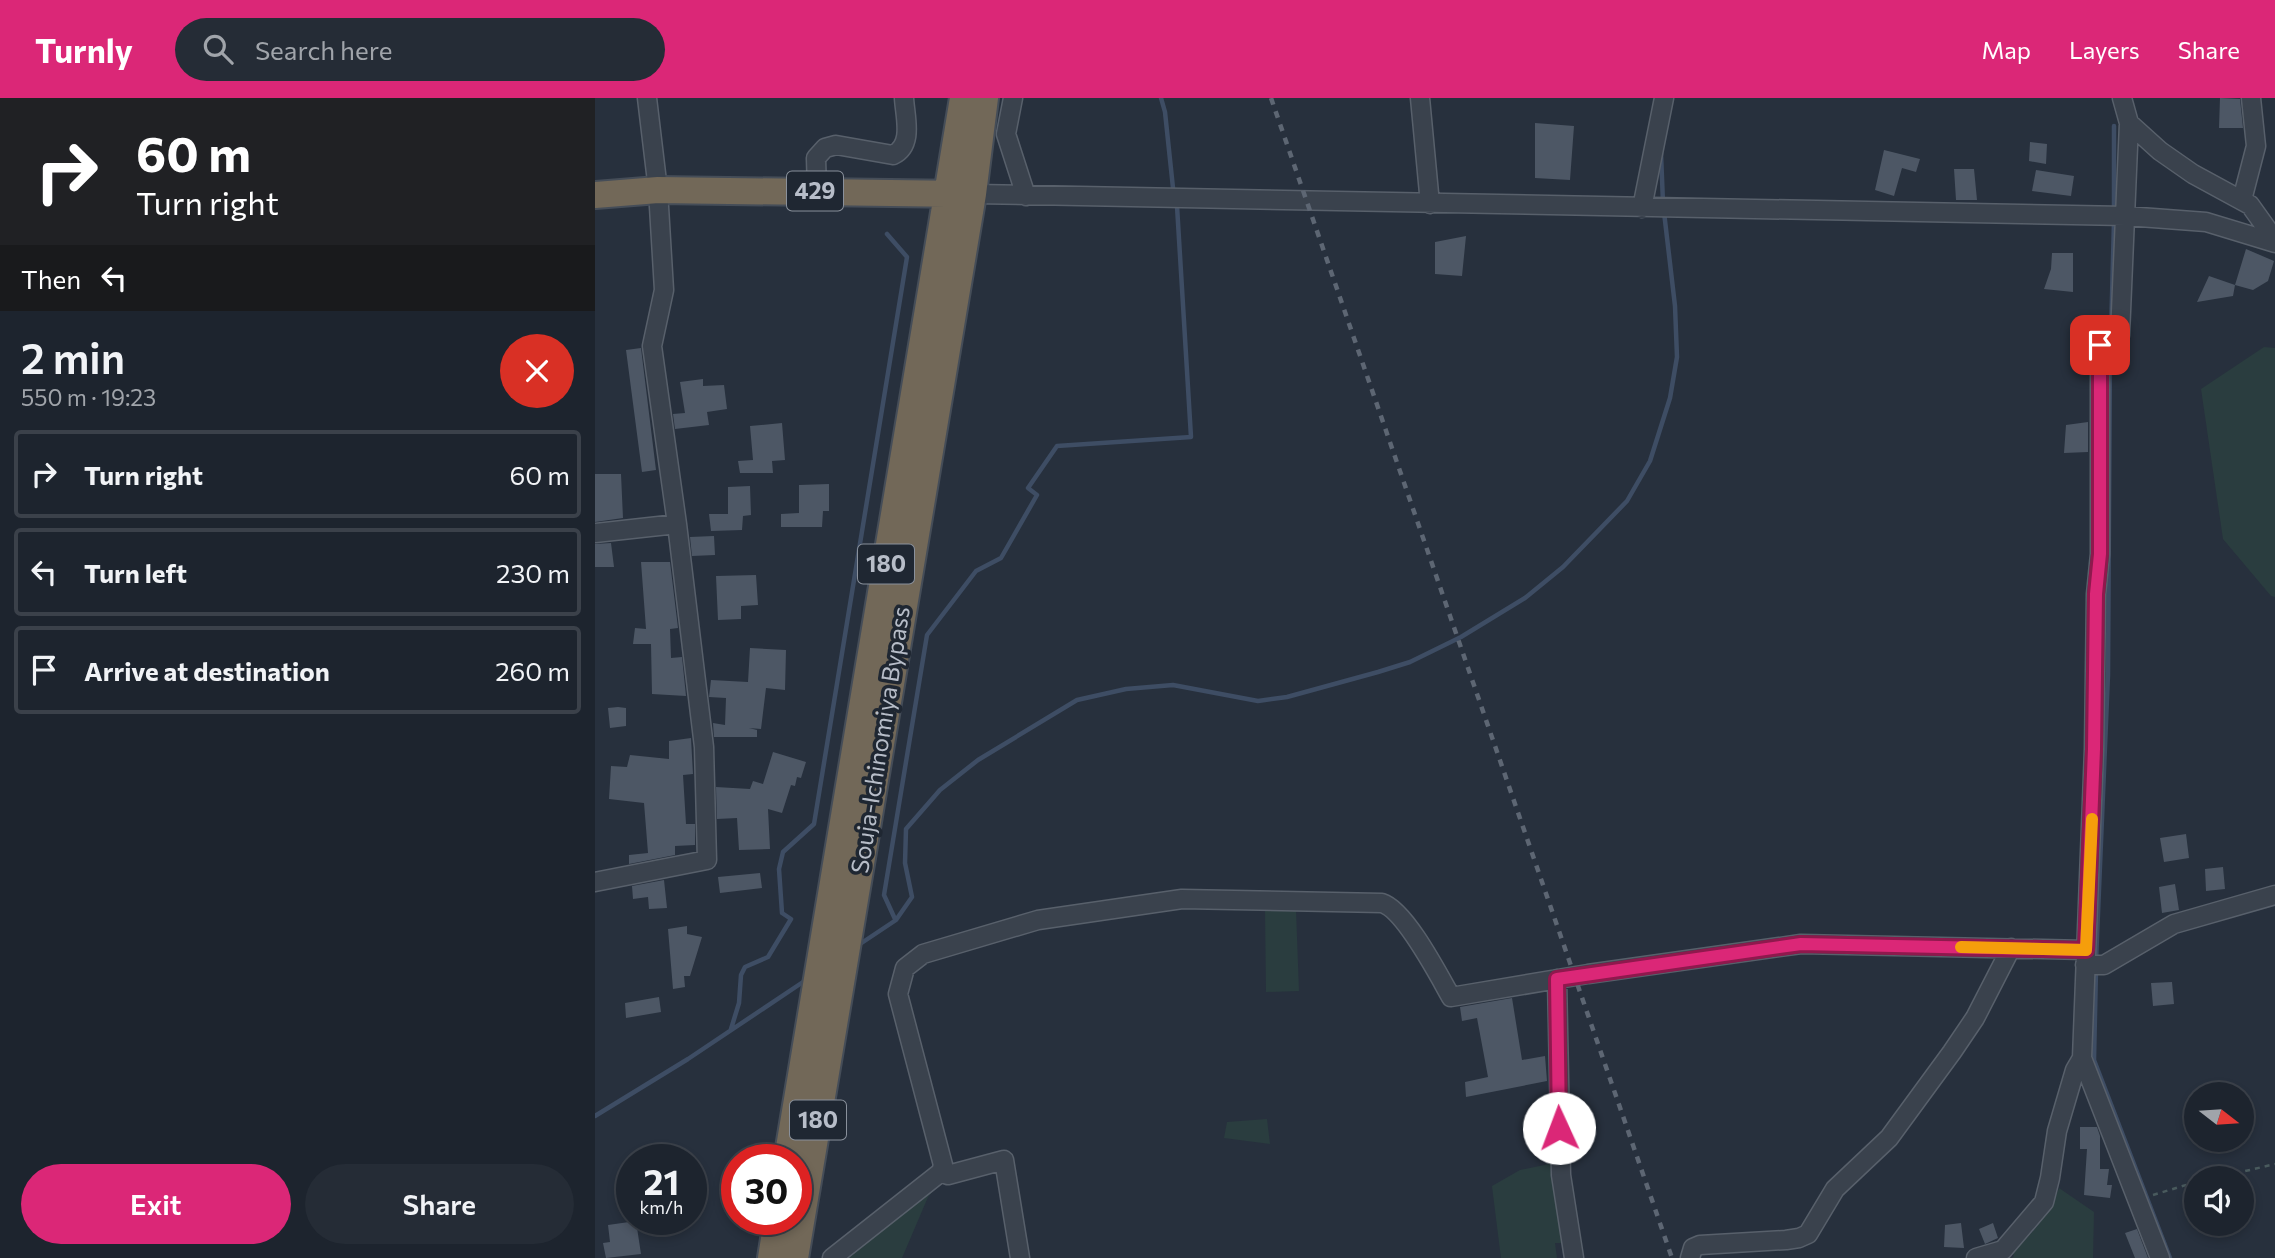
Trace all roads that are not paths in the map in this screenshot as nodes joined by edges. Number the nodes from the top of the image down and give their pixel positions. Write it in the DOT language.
graph roads {
  1 [pos="647,98"];
  2 [pos="904,98"];
  3 [pos="963,98"];
  4 [pos="985,98"];
  5 [pos="1013,98"];
  6 [pos="1420,98"];
  7 [pos="1664,98"];
  8 [pos="2122,98"];
  9 [pos="2251,98"];
  10 [pos="2129,123"];
  11 [pos="595,180"];
  12 [pos="658,190"];
  13 [pos="817,191"];
  14 [pos="946,194"];
  15 [pos="973,194"];
  16 [pos="595,195"];
  17 [pos="1026,196"];
  18 [pos="2242,200"];
  19 [pos="1430,204"];
  20 [pos="1646,208"];
  21 [pos="2118,216"];
  22 [pos="2275,241"];
  23 [pos="677,524"];
  24 [pos="595,533"];
  25 [pos="595,882"];
  26 [pos="2275,895"];
  27 [pos="2011,948"];
  28 [pos="2092,961"];
  29 [pos="1557,979"];
  30 [pos="2083,1058"];
  31 [pos="790,1144"];
  32 [pos="941,1172"];
  33 [pos="775,1235"];
  34 [pos="2002,1254"];
  35 [pos="771,1258"];
  36 [pos="795,1258"];
  37 [pos="832,1258"];
  38 [pos="1020,1258"];
  39 [pos="1574,1258"];
  40 [pos="1690,1258"];
  41 [pos="1976,1258"];
  42 [pos="2160,1258"];
  1 -- 12 [label="street"];
  2 -- 13 [label="street"];
  3 -- 14 [label="highway, 180"];
  4 -- 15 [label="highway, Souja-Ichinomiya Bypass / 180"];
  5 -- 17 [label="street"];
  6 -- 19 [label="street"];
  7 -- 20 [label="street"];
  8 -- 10 [label="street"];
  9 -- 18 [label="street"];
  10 -- 18 [label="street"];
  10 -- 21 [label="street"];
  11 -- 12 [label="highway, 429"];
  12 -- 13 [label="highway, 429"];
  12 -- 16 [label="highway, 429"];
  12 -- 23 [label="street"];
  13 -- 14 [label="highway, 429"];
  14 -- 15 [label="highway, 429"];
  14 -- 31 [label="highway, Souja-Ichinomiya Bypass / 180"];
  15 -- 17 [label="street"];
  15 -- 36 [label="highway, Souja-Ichinomiya Bypass / 180"];
  17 -- 19 [label="street"];
  18 -- 22 [label="street"];
  19 -- 20 [label="street"];
  20 -- 21 [label="street"];
  21 -- 22 [label="street"];
  21 -- 28 [label="street"];
  23 -- 24 [label="street"];
  23 -- 25 [label="street"];
  26 -- 28 [label="street"];
  27 -- 28 [label="street"];
  27 -- 29 [label="street"];
  27 -- 40 [label="street"];
  28 -- 30 [label="street"];
  29 -- 32 [label="street"];
  29 -- 39 [label="street"];
  30 -- 34 [label="street"];
  30 -- 42 [label="street"];
  32 -- 37 [label="street"];
  32 -- 38 [label="street"];
  33 -- 35 [label="highway"];
  34 -- 41 [label="street"];
}
